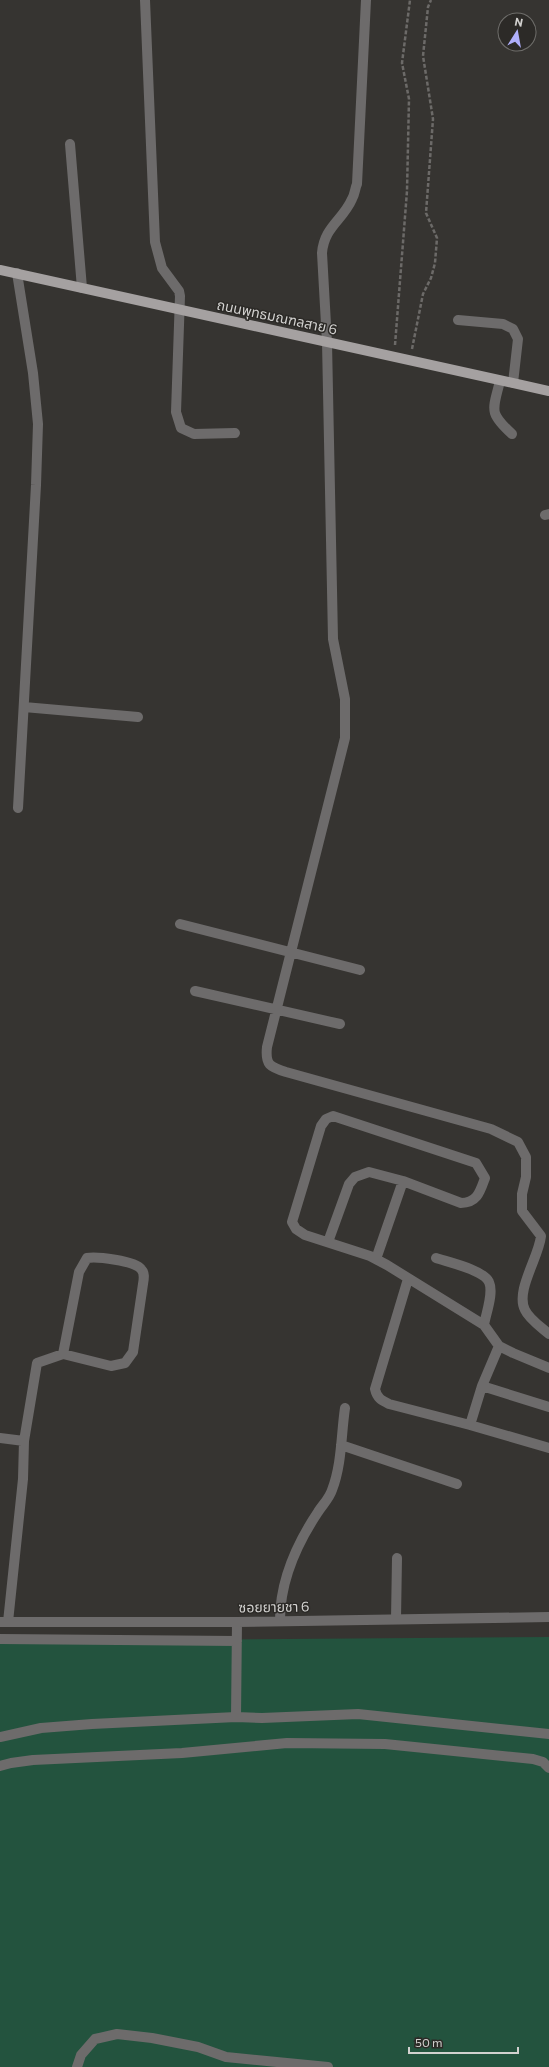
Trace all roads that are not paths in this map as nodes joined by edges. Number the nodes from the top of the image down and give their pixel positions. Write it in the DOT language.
graph roads {
  1 [pos="145,0"];
  2 [pos="366,0"];
  3 [pos="70,144"];
  4 [pos="0,270"];
  5 [pos="17,273"];
  6 [pos="82,288"];
  7 [pos="178,310"];
  8 [pos="458,320"];
  9 [pos="327,342"];
  10 [pos="500,381"];
  11 [pos="513,383"];
  12 [pos="549,391"];
  13 [pos="235,433"];
  14 [pos="512,434"];
  15 [pos="24,707"];
  16 [pos="138,717"];
  17 [pos="18,808"];
  18 [pos="180,924"];
  19 [pos="292,952"];
  20 [pos="360,970"];
  21 [pos="195,991"];
  22 [pos="278,1011"];
  23 [pos="340,1024"];
  24 [pos="403,1181"];
  25 [pos="328,1242"];
  26 [pos="436,1258"];
  27 [pos="376,1259"];
  28 [pos="408,1279"];
  29 [pos="484,1325"];
  30 [pos="549,1334"];
  31 [pos="499,1346"];
  32 [pos="63,1354"];
  33 [pos="549,1368"];
  34 [pos="482,1386"];
  35 [pos="549,1407"];
  36 [pos="345,1408"];
  37 [pos="470,1425"];
  38 [pos="0,1438"];
  39 [pos="24,1441"];
  40 [pos="341,1445"];
  41 [pos="549,1448"];
  42 [pos="457,1484"];
  43 [pos="397,1558"];
  44 [pos="549,1617"];
  45 [pos="396,1619"];
  46 [pos="280,1620"];
  47 [pos="4,1622"];
  48 [pos="237,1622"];
  49 [pos="0,1639"];
  50 [pos="237,1641"];
  51 [pos="236,1717"];
  52 [pos="549,1734"];
  53 [pos="0,1737"];
  54 [pos="0,1766"];
  55 [pos="549,1768"];
  56 [pos="77,2067"];
  57 [pos="328,2067"];
  1 -- 7 [label="street"];
  2 -- 9 [label="street"];
  3 -- 6 [label="street"];
  4 -- 5 [label="main road, ถนนพุทธมณฑลสาย 6"];
  5 -- 6 [label="main road, ถนนพุทธมณฑลสาย 6"];
  5 -- 15 [label="street"];
  6 -- 7 [label="main road, ถนนพุทธมณฑลสาย 6"];
  7 -- 9 [label="main road, ถนนพุทธมณฑลสาย 6"];
  7 -- 13 [label="street"];
  8 -- 11 [label="street"];
  9 -- 10 [label="main road, ถนนพุทธมณฑลสาย 6"];
  9 -- 19 [label="street"];
  10 -- 11 [label="main road, ถนนพุทธมณฑลสาย 6"];
  10 -- 14 [label="street"];
  11 -- 12 [label="main road, ถนนพุทธมณฑลสาย 6"];
  15 -- 16 [label="street"];
  15 -- 17 [label="street"];
  18 -- 19 [label="street"];
  19 -- 20 [label="street"];
  19 -- 22 [label="street"];
  21 -- 22 [label="street"];
  22 -- 23 [label="street"];
  22 -- 30 [label="street"];
  24 -- 25 [label="street"];
  24 -- 25 [label="street"];
  24 -- 27 [label="street"];
  25 -- 27 [label="street"];
  26 -- 29 [label="street"];
  27 -- 28 [label="street"];
  28 -- 29 [label="street"];
  28 -- 37 [label="street"];
  29 -- 31 [label="street"];
  31 -- 33 [label="street"];
  31 -- 34 [label="street"];
  32 -- 32 [label="street"];
  32 -- 39 [label="street"];
  34 -- 35 [label="street"];
  34 -- 37 [label="street"];
  36 -- 40 [label="street"];
  37 -- 41 [label="street"];
  38 -- 39 [label="street"];
  39 -- 47 [label="street"];
  40 -- 42 [label="street"];
  40 -- 46 [label="street"];
  43 -- 45 [label="street"];
  44 -- 45 [label="street, ซอยยายชา 6"];
  45 -- 46 [label="street, ซอยยายชา 6"];
  46 -- 48 [label="street, ซอยยายชา 6"];
  47 -- 48 [label="street, ซอยยายชา 6"];
  48 -- 50 [label="street"];
  49 -- 50 [label="street"];
  50 -- 51 [label="street"];
  51 -- 52 [label="street"];
  51 -- 53 [label="street"];
  54 -- 55 [label="street"];
  56 -- 57 [label="street"];
}
